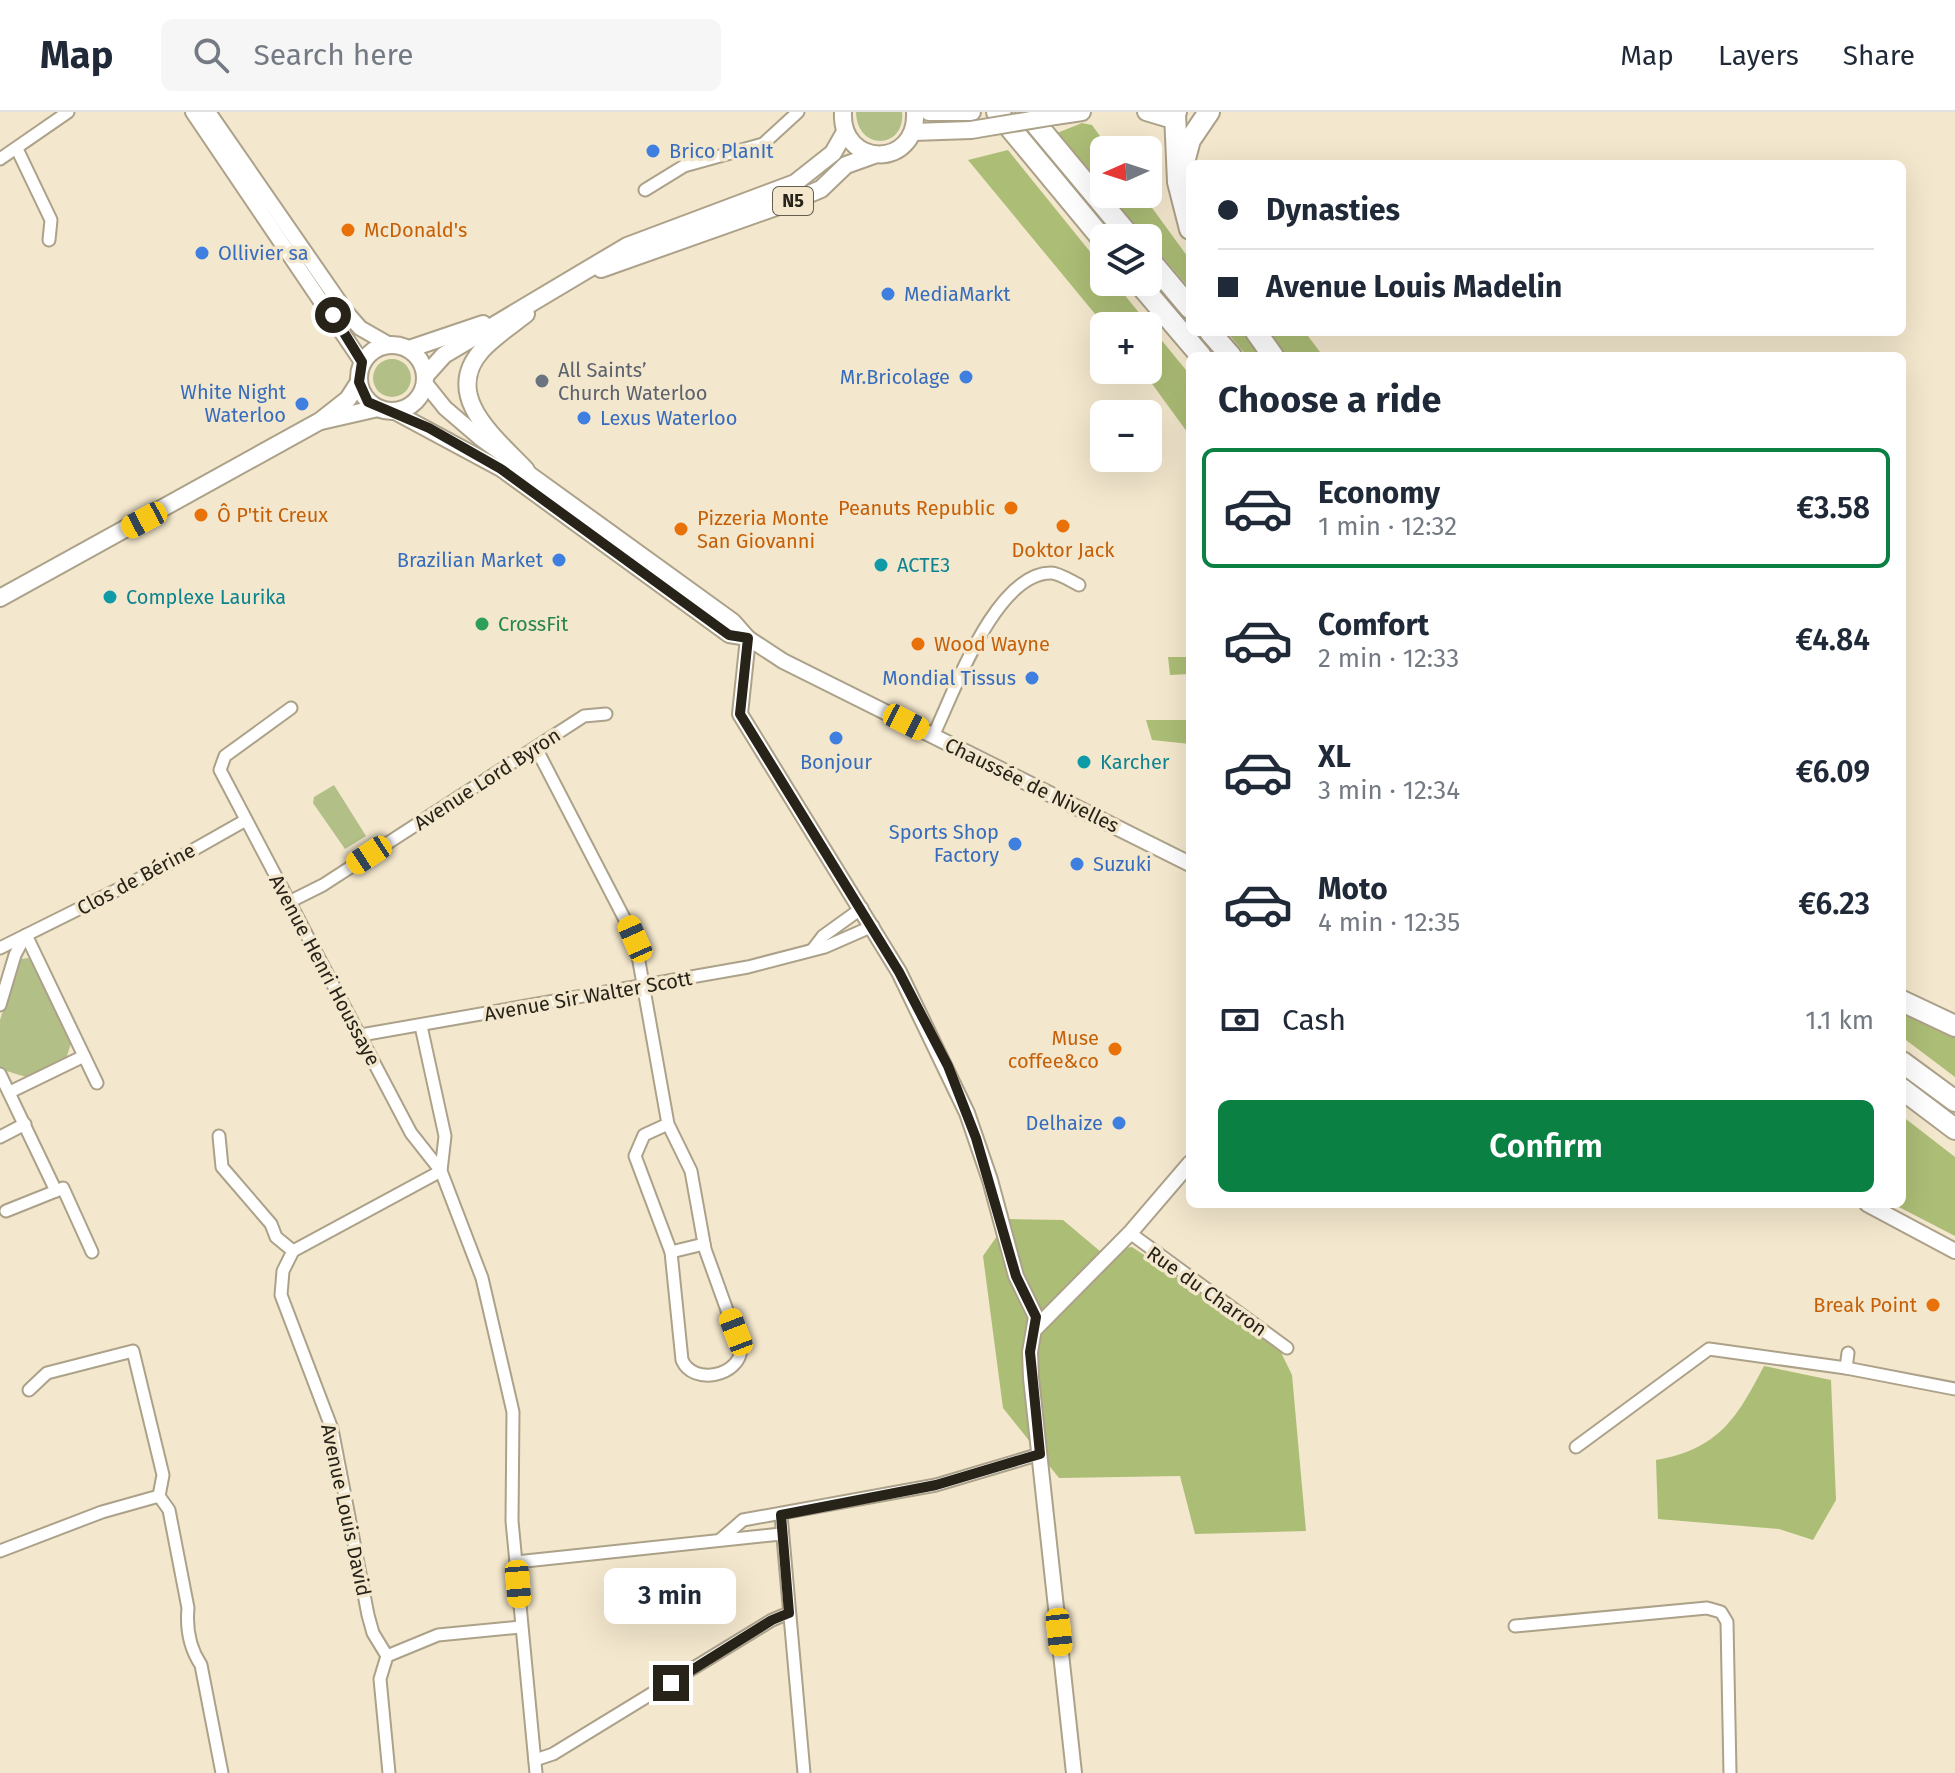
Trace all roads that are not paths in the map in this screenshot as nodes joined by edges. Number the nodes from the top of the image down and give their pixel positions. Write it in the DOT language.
graph roads {
  1 [pos="68,112"];
  2 [pos="193,112"];
  3 [pos="208,112"];
  4 [pos="798,112"];
  5 [pos="915,112"];
  6 [pos="929,112"];
  7 [pos="972,112"];
  8 [pos="997,112"];
  9 [pos="1026,112"];
  10 [pos="1082,112"];
  11 [pos="1144,112"];
  12 [pos="1209,112"];
  13 [pos="1176,113"];
  14 [pos="840,119"];
  15 [pos="913,132"];
  16 [pos="17,149"];
  17 [pos="874,155"];
  18 [pos="0,159"];
  19 [pos="1178,182"];
  20 [pos="645,190"];
  21 [pos="1186,213"];
  22 [pos="1090,224"];
  23 [pos="1119,224"];
  24 [pos="49,240"];
  25 [pos="1162,275"];
  26 [pos="575,278"];
  27 [pos="555,290"];
  28 [pos="1150,296"];
  29 [pos="1186,303"];
  30 [pos="504,317"];
  31 [pos="1214,336"];
  32 [pos="388,344"];
  33 [pos="409,349"];
  34 [pos="1198,352"];
  35 [pos="1228,352"];
  36 [pos="362,362"];
  37 [pos="426,379"];
  38 [pos="359,382"];
  39 [pos="378,408"];
  40 [pos="395,412"];
  41 [pos="320,421"];
  42 [pos="526,470"];
  43 [pos="1079,585"];
  44 [pos="0,598"];
  45 [pos="748,638"];
  46 [pos="291,708"];
  47 [pos="606,714"];
  48 [pos="933,736"];
  49 [pos="536,748"];
  50 [pos="246,820"];
  51 [pos="1186,862"];
  52 [pos="289,902"];
  53 [pos="862,908"];
  54 [pos="873,926"];
  55 [pos="26,935"];
  56 [pos="0,948"];
  57 [pos="813,949"];
  58 [pos="644,985"];
  59 [pos="1906,1003"];
  60 [pos="0,1005"];
  61 [pos="421,1026"];
  62 [pos="1955,1026"];
  63 [pos="361,1035"];
  64 [pos="84,1056"];
  65 [pos="1906,1065"];
  66 [pos="0,1074"];
  67 [pos="97,1083"];
  68 [pos="10,1092"];
  69 [pos="1906,1092"];
  70 [pos="1955,1101"];
  71 [pos="25,1124"];
  72 [pos="668,1124"];
  73 [pos="1955,1129"];
  74 [pos="219,1136"];
  75 [pos="0,1137"];
  76 [pos="1186,1168"];
  77 [pos="441,1171"];
  78 [pos="56,1191"];
  79 [pos="1874,1208"];
  80 [pos="6,1211"];
  81 [pos="1130,1233"];
  82 [pos="704,1244"];
  83 [pos="293,1251"];
  84 [pos="1955,1251"];
  85 [pos="92,1252"];
  86 [pos="671,1252"];
  87 [pos="1036,1328"];
  88 [pos="1287,1348"];
  89 [pos="1848,1353"];
  90 [pos="1846,1368"];
  91 [pos="1955,1389"];
  92 [pos="29,1390"];
  93 [pos="1576,1447"];
  94 [pos="1040,1454"];
  95 [pos="159,1496"];
  96 [pos="781,1515"];
  97 [pos="781,1534"];
  98 [pos="721,1539"];
  99 [pos="0,1551"];
  100 [pos="516,1562"];
  101 [pos="789,1613"];
  102 [pos="1515,1626"];
  103 [pos="521,1627"];
  104 [pos="387,1656"];
  105 [pos="535,1760"];
  106 [pos="222,1773"];
  107 [pos="389,1773"];
  108 [pos="536,1773"];
  109 [pos="804,1773"];
  110 [pos="1074,1773"];
  111 [pos="1730,1773"];
  1 -- 16 [label="street"];
  2 -- 36 [label="main road"];
  3 -- 32 [label="main road"];
  4 -- 20 [label="street"];
  5 -- 15 [label="main road"];
  6 -- 7 [label="main road"];
  8 -- 22 [label="highway"];
  9 -- 23 [label="highway"];
  10 -- 15 [label="main road, bridge"];
  11 -- 13 [label="main road"];
  12 -- 19 [label="highway"];
  13 -- 19 [label="highway"];
  14 -- 17 [label="main road, N5"];
  14 -- 26 [label="main road, N5"];
  15 -- 17 [label="main road, N5"];
  16 -- 18 [label="street"];
  16 -- 24 [label="street"];
  17 -- 26 [label="main road, N5"];
  19 -- 21 [label="highway"];
  25 -- 29 [label="highway"];
  26 -- 27 [label="main road, N5"];
  27 -- 30 [label="main road, N5"];
  27 -- 42 [label="main road"];
  28 -- 34 [label="highway"];
  30 -- 33 [label="main road, N5"];
  30 -- 37 [label="main road, N5"];
  31 -- 35 [label="highway"];
  32 -- 33 [label="main road"];
  32 -- 36 [label="main road"];
  33 -- 37 [label="main road"];
  36 -- 38 [label="main road"];
  37 -- 40 [label="main road, N5"];
  37 -- 42 [label="main road, Chaussée de Nivelles"];
  38 -- 39 [label="main road"];
  38 -- 41 [label="main road"];
  39 -- 40 [label="main road"];
  39 -- 41 [label="main road"];
  40 -- 45 [label="main road, Chaussée de Nivelles"];
  41 -- 44 [label="main road"];
  42 -- 45 [label="main road, Chaussée de Nivelles"];
  43 -- 48 [label="street"];
  45 -- 48 [label="main road, Chaussée de Nivelles"];
  45 -- 53 [label="main road"];
  46 -- 50 [label="street, Avenue Henri Houssaye"];
  47 -- 49 [label="street, Avenue Lord Byron"];
  48 -- 51 [label="main road, Chaussée de Nivelles"];
  49 -- 52 [label="street, Avenue Lord Byron"];
  49 -- 58 [label="street"];
  50 -- 52 [label="street, Avenue Henri Houssaye"];
  50 -- 55 [label="street, Clos de Bérine"];
  52 -- 63 [label="street, Avenue Henri Houssaye"];
  53 -- 54 [label="main road"];
  53 -- 57 [label="street, Avenue Sir Walter Scott"];
  54 -- 57 [label="street, Avenue Sir Walter Scott"];
  54 -- 87 [label="main road"];
  55 -- 56 [label="street, Clos de Bérine"];
  55 -- 60 [label="street"];
  55 -- 64 [label="street"];
  57 -- 58 [label="street, Avenue Sir Walter Scott"];
  58 -- 61 [label="street, Avenue Sir Walter Scott"];
  58 -- 72 [label="street"];
  59 -- 62 [label="highway"];
  61 -- 63 [label="street, Avenue Sir Walter Scott"];
  61 -- 77 [label="street, Avenue Henri Houssaye"];
  63 -- 77 [label="street, Avenue Henri Houssaye"];
  64 -- 67 [label="street"];
  64 -- 68 [label="street"];
  65 -- 70 [label="highway"];
  66 -- 68 [label="street"];
  68 -- 71 [label="street"];
  69 -- 73 [label="highway"];
  71 -- 75 [label="street"];
  71 -- 78 [label="street"];
  72 -- 82 [label="street"];
  72 -- 86 [label="street"];
  74 -- 83 [label="street"];
  76 -- 81 [label="main road"];
  77 -- 83 [label="street"];
  77 -- 100 [label="street, Avenue Henri Houssaye"];
  78 -- 80 [label="street"];
  78 -- 85 [label="street"];
  79 -- 84 [label="main road"];
  81 -- 87 [label="main road"];
  81 -- 88 [label="street, Rue du Charron"];
  82 -- 86 [label="street"];
  82 -- 86 [label="street"];
  83 -- 104 [label="street, Avenue Louis David"];
  87 -- 94 [label="main road"];
  89 -- 90 [label="street"];
  90 -- 91 [label="street"];
  90 -- 93 [label="street"];
  92 -- 95 [label="street"];
  94 -- 96 [label="street"];
  94 -- 110 [label="main road"];
  95 -- 99 [label="street"];
  95 -- 106 [label="street"];
  96 -- 97 [label="street"];
  96 -- 98 [label="street"];
  97 -- 98 [label="street"];
  97 -- 101 [label="street"];
  98 -- 100 [label="street"];
  100 -- 103 [label="street, Avenue Henri Houssaye"];
  101 -- 105 [label="street"];
  101 -- 109 [label="street"];
  102 -- 111 [label="street"];
  103 -- 104 [label="street"];
  103 -- 105 [label="street, Avenue Henri Houssaye"];
  104 -- 107 [label="street"];
  105 -- 108 [label="street, Avenue Henri Houssaye"];
}
